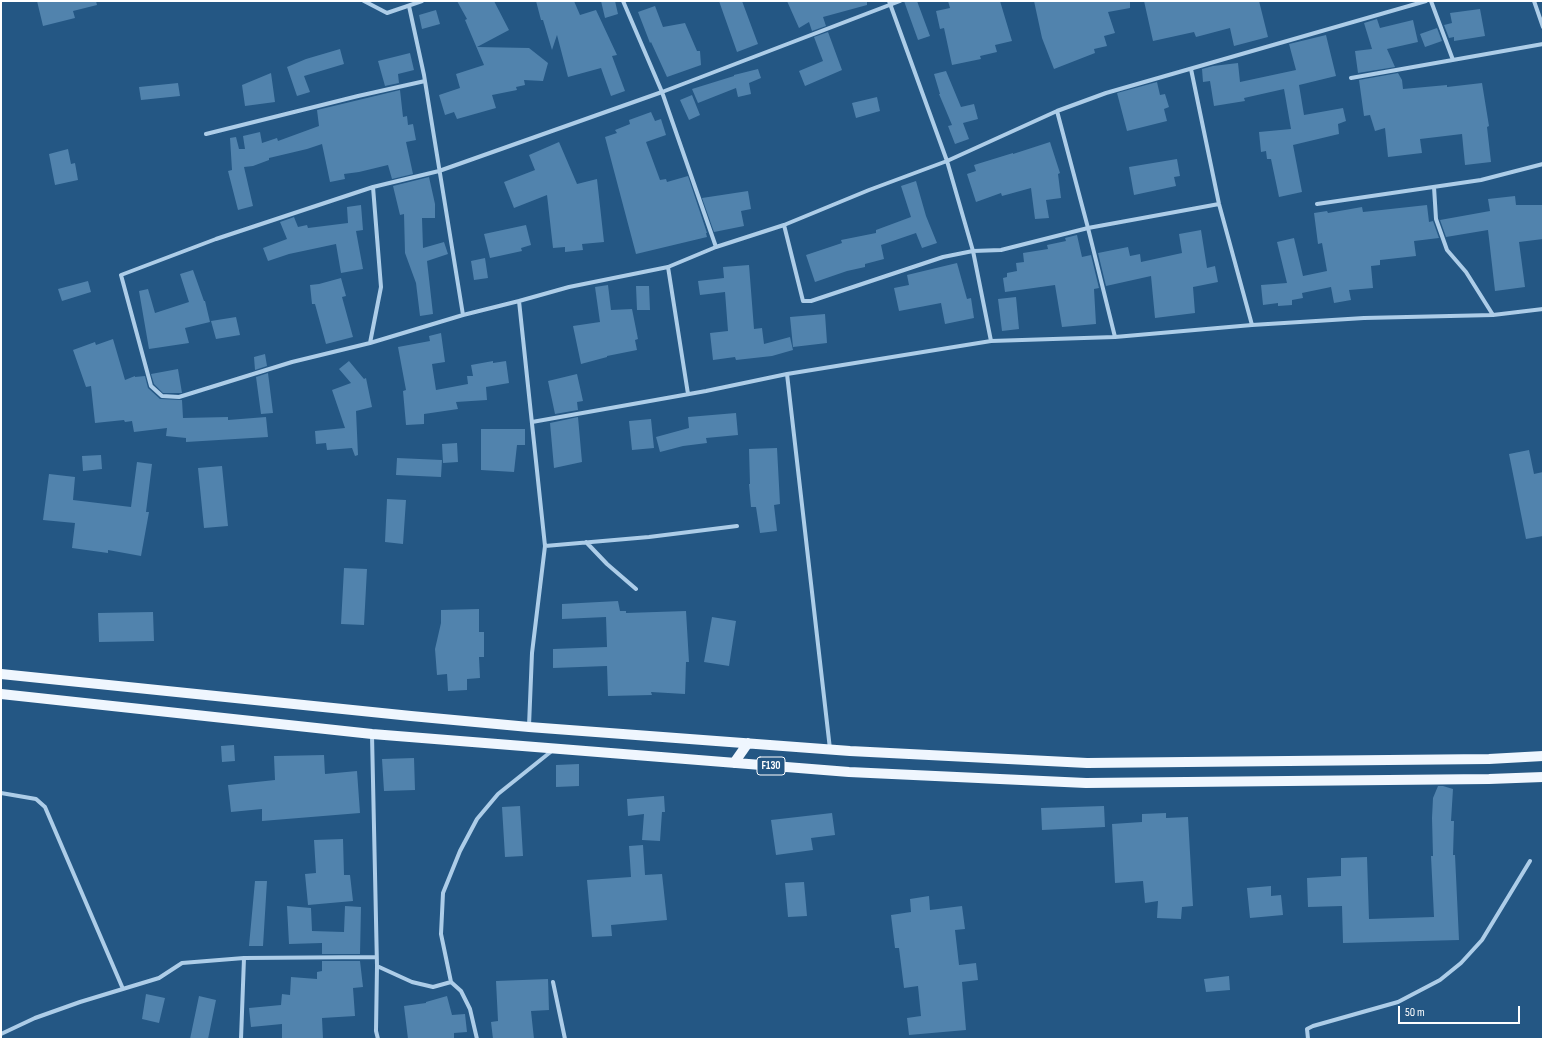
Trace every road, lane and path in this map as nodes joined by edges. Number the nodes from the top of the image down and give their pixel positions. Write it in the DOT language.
graph roads {
  1 [pos="364,1"];
  2 [pos="422,1"];
  3 [pos="623,1"];
  4 [pos="900,1"];
  5 [pos="1426,1"];
  6 [pos="1431,1"];
  7 [pos="1534,1"];
  8 [pos="890,3"];
  9 [pos="409,6"];
  10 [pos="1543,27"];
  11 [pos="1543,44"];
  12 [pos="1453,60"];
  13 [pos="1191,69"];
  14 [pos="1351,78"];
  15 [pos="425,81"];
  16 [pos="662,92"];
  17 [pos="1057,111"];
  18 [pos="206,134"];
  19 [pos="947,161"];
  20 [pos="1543,164"];
  21 [pos="439,171"];
  22 [pos="373,187"];
  23 [pos="1434,187"];
  24 [pos="1219,204"];
  25 [pos="1316,204"];
  26 [pos="784,225"];
  27 [pos="1088,228"];
  28 [pos="716,247"];
  29 [pos="973,251"];
  30 [pos="668,266"];
  31 [pos="519,301"];
  32 [pos="1543,309"];
  33 [pos="463,315"];
  34 [pos="1493,315"];
  35 [pos="1252,325"];
  36 [pos="1115,337"];
  37 [pos="991,341"];
  38 [pos="370,343"];
  39 [pos="786,374"];
  40 [pos="688,394"];
  41 [pos="532,422"];
  42 [pos="737,526"];
  43 [pos="586,542"];
  44 [pos="545,546"];
  45 [pos="636,589"];
  46 [pos="1,674"];
  47 [pos="1,694"];
  48 [pos="529,727"];
  49 [pos="372,734"];
  50 [pos="748,743"];
  51 [pos="556,748"];
  52 [pos="830,750"];
  53 [pos="1543,756"];
  54 [pos="734,763"];
  55 [pos="1543,777"];
  56 [pos="1,793"];
  57 [pos="1530,861"];
  58 [pos="376,957"];
  59 [pos="244,958"];
  60 [pos="377,966"];
  61 [pos="451,982"];
  62 [pos="553,982"];
  63 [pos="122,990"];
  64 [pos="1,1034"];
  65 [pos="241,1039"];
  66 [pos="378,1039"];
  67 [pos="477,1039"];
  68 [pos="565,1039"];
  69 [pos="1308,1039"];
  1 -- 9 [label="street"];
  2 -- 9 [label="street"];
  3 -- 16 [label="street"];
  4 -- 8 [label="street"];
  5 -- 13 [label="street"];
  6 -- 12 [label="street"];
  7 -- 10 [label="street"];
  8 -- 16 [label="street"];
  8 -- 19 [label="street"];
  9 -- 15 [label="street"];
  11 -- 12 [label="street"];
  12 -- 14 [label="street"];
  13 -- 17 [label="street"];
  13 -- 24 [label="street"];
  15 -- 18 [label="street"];
  15 -- 21 [label="street"];
  16 -- 21 [label="street"];
  16 -- 28 [label="street"];
  17 -- 19 [label="street"];
  17 -- 27 [label="street"];
  19 -- 26 [label="street"];
  19 -- 29 [label="street"];
  20 -- 23 [label="street"];
  21 -- 22 [label="street"];
  21 -- 33 [label="street"];
  22 -- 38 [label="street"];
  22 -- 38 [label="street"];
  23 -- 25 [label="street"];
  23 -- 34 [label="street"];
  24 -- 27 [label="street"];
  24 -- 35 [label="street"];
  26 -- 28 [label="street"];
  26 -- 29 [label="street"];
  27 -- 29 [label="street"];
  27 -- 36 [label="street"];
  28 -- 30 [label="street"];
  29 -- 37 [label="street"];
  30 -- 31 [label="street"];
  30 -- 40 [label="street"];
  31 -- 33 [label="street"];
  31 -- 41 [label="street"];
  32 -- 34 [label="street"];
  33 -- 38 [label="street"];
  34 -- 35 [label="street"];
  35 -- 36 [label="street"];
  36 -- 37 [label="street"];
  37 -- 39 [label="street"];
  39 -- 40 [label="street"];
  39 -- 52 [label="street"];
  40 -- 41 [label="street"];
  41 -- 44 [label="street"];
  42 -- 43 [label="street"];
  43 -- 44 [label="street"];
  43 -- 45 [label="street"];
  44 -- 48 [label="street"];
  46 -- 48 [label="main road, F130"];
  47 -- 49 [label="main road, F130"];
  48 -- 50 [label="main road, F130"];
  49 -- 51 [label="main road, F130"];
  49 -- 58 [label="street"];
  50 -- 52 [label="main road, F130"];
  50 -- 54 [label="main road"];
  51 -- 54 [label="main road, F130"];
  51 -- 61 [label="street"];
  52 -- 53 [label="main road, F130"];
  54 -- 55 [label="main road, F130"];
  56 -- 63 [label="street"];
  57 -- 69 [label="street"];
  58 -- 59 [label="street"];
  58 -- 60 [label="street"];
  59 -- 63 [label="street"];
  59 -- 65 [label="street"];
  60 -- 61 [label="street"];
  60 -- 66 [label="street"];
  61 -- 67 [label="street"];
  62 -- 68 [label="street"];
  63 -- 64 [label="street"];
}
